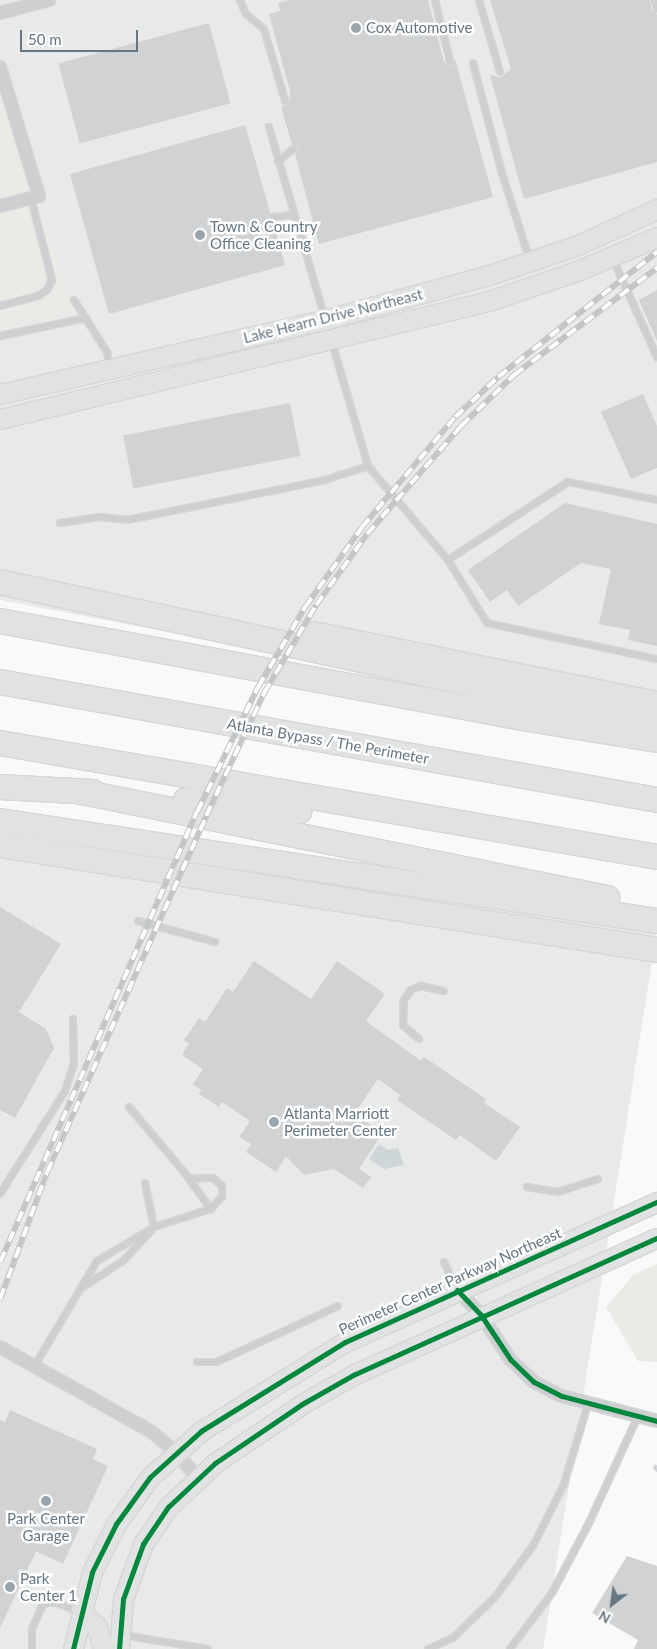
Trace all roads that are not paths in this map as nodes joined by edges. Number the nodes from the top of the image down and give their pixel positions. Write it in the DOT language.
graph roads {
  1 [pos="48,0"];
  2 [pos="240,0"];
  3 [pos="435,0"];
  4 [pos="479,0"];
  5 [pos="655,0"];
  6 [pos="657,9"];
  7 [pos="0,13"];
  8 [pos="450,61"];
  9 [pos="474,63"];
  10 [pos="0,67"];
  11 [pos="500,72"];
  12 [pos="285,100"];
  13 [pos="269,127"];
  14 [pos="293,149"];
  15 [pos="278,162"];
  16 [pos="31,198"];
  17 [pos="0,206"];
  18 [pos="657,210"];
  19 [pos="295,215"];
  20 [pos="271,217"];
  21 [pos="657,237"];
  22 [pos="612,256"];
  23 [pos="530,260"];
  24 [pos="74,300"];
  25 [pos="0,306"];
  26 [pos="86,318"];
  27 [pos="324,320"];
  28 [pos="0,336"];
  29 [pos="332,339"];
  30 [pos="657,357"];
  31 [pos="110,369"];
  32 [pos="0,394"];
  33 [pos="0,418"];
  34 [pos="368,466"];
  35 [pos="657,500"];
  36 [pos="60,523"];
  37 [pos="448,560"];
  38 [pos="0,581"];
  39 [pos="0,621"];
  40 [pos="657,659"];
  41 [pos="0,682"];
  42 [pos="657,704"];
  43 [pos="657,724"];
  44 [pos="657,740"];
  45 [pos="0,744"];
  46 [pos="0,787"];
  47 [pos="77,791"];
  48 [pos="657,800"];
  49 [pos="373,809"];
  50 [pos="0,821"];
  51 [pos="0,846"];
  52 [pos="657,857"];
  53 [pos="657,908"];
  54 [pos="138,921"];
  55 [pos="657,921"];
  56 [pos="215,942"];
  57 [pos="657,950"];
  58 [pos="444,991"];
  59 [pos="72,1019"];
  60 [pos="419,1039"];
  61 [pos="129,1107"];
  62 [pos="189,1179"];
  63 [pos="598,1179"];
  64 [pos="145,1183"];
  65 [pos="527,1187"];
  66 [pos="0,1194"];
  67 [pos="657,1202"];
  68 [pos="211,1209"];
  69 [pos="154,1227"];
  70 [pos="657,1238"];
  71 [pos="444,1262"];
  72 [pos="81,1288"];
  73 [pos="457,1290"];
  74 [pos="338,1306"];
  75 [pos="481,1315"];
  76 [pos="0,1347"];
  77 [pos="197,1362"];
  78 [pos="34,1367"];
  79 [pos="588,1404"];
  80 [pos="638,1416"];
  81 [pos="657,1421"];
  82 [pos="175,1452"];
  83 [pos="197,1478"];
  84 [pos="80,1612"];
  85 [pos="119,1642"];
  86 [pos="32,1649"];
  87 [pos="73,1649"];
  88 [pos="102,1649"];
  89 [pos="208,1649"];
  90 [pos="428,1649"];
  91 [pos="510,1649"];
  1 -- 7 [label="street"];
  2 -- 12 [label="lane"];
  3 -- 8 [label="lane"];
  4 -- 11 [label="lane"];
  5 -- 6 [label="lane"];
  9 -- 23 [label="lane"];
  10 -- 16 [label="street"];
  13 -- 15 [label="lane"];
  14 -- 15 [label="lane"];
  15 -- 19 [label="lane"];
  16 -- 17 [label="street"];
  16 -- 25 [label="lane"];
  18 -- 23 [label="main road, Lake Hearn Drive Northeast"];
  19 -- 20 [label="lane"];
  19 -- 27 [label="lane"];
  21 -- 22 [label="main road, Lake Hearn Drive Northeast"];
  22 -- 29 [label="main road, Lake Hearn Drive Northeast"];
  22 -- 30 [label="lane"];
  23 -- 27 [label="main road, Lake Hearn Drive Northeast"];
  24 -- 26 [label="lane"];
  26 -- 28 [label="lane"];
  26 -- 31 [label="lane"];
  27 -- 29 [label="lane"];
  27 -- 31 [label="main road, Lake Hearn Drive Northeast"];
  29 -- 33 [label="main road, Lake Hearn Drive Northeast"];
  29 -- 34 [label="lane"];
  31 -- 32 [label="main road, Lake Hearn Drive Northeast"];
  34 -- 36 [label="lane"];
  34 -- 37 [label="lane"];
  35 -- 37 [label="lane"];
  37 -- 40 [label="lane"];
  38 -- 42 [label="highway"];
  38 -- 43 [label="highway"];
  39 -- 44 [label="highway"];
  41 -- 48 [label="highway, Atlanta Bypass / The Perimeter"];
  45 -- 49 [label="highway"];
  46 -- 47 [label="highway"];
  47 -- 49 [label="highway"];
  47 -- 53 [label="highway"];
  49 -- 52 [label="highway"];
  50 -- 55 [label="highway"];
  51 -- 57 [label="highway"];
  54 -- 56 [label="lane"];
  58 -- 60 [label="lane"];
  59 -- 66 [label="lane"];
  61 -- 62 [label="lane"];
  62 -- 68 [label="lane"];
  62 -- 68 [label="lane"];
  63 -- 65 [label="lane"];
  64 -- 69 [label="lane"];
  67 -- 73 [label="main road, Perimeter Center Parkway Northeast"];
  68 -- 69 [label="lane"];
  69 -- 72 [label="lane"];
  69 -- 72 [label="lane"];
  70 -- 75 [label="main road"];
  71 -- 73 [label="lane"];
  72 -- 78 [label="lane"];
  73 -- 75 [label="street"];
  73 -- 82 [label="main road, Perimeter Center Parkway Northeast"];
  74 -- 77 [label="lane"];
  75 -- 79 [label="street"];
  75 -- 83 [label="main road"];
  76 -- 78 [label="street"];
  78 -- 82 [label="street"];
  79 -- 80 [label="street"];
  79 -- 90 [label="lane"];
  80 -- 81 [label="street"];
  80 -- 91 [label="lane"];
  82 -- 83 [label="street"];
  82 -- 84 [label="main road, Perimeter Center Parkway Northeast"];
  83 -- 85 [label="main road"];
  84 -- 86 [label="lane"];
  84 -- 87 [label="main road, Perimeter Center Parkway Northeast"];
  84 -- 88 [label="main road"];
  85 -- 89 [label="lane"];
}
